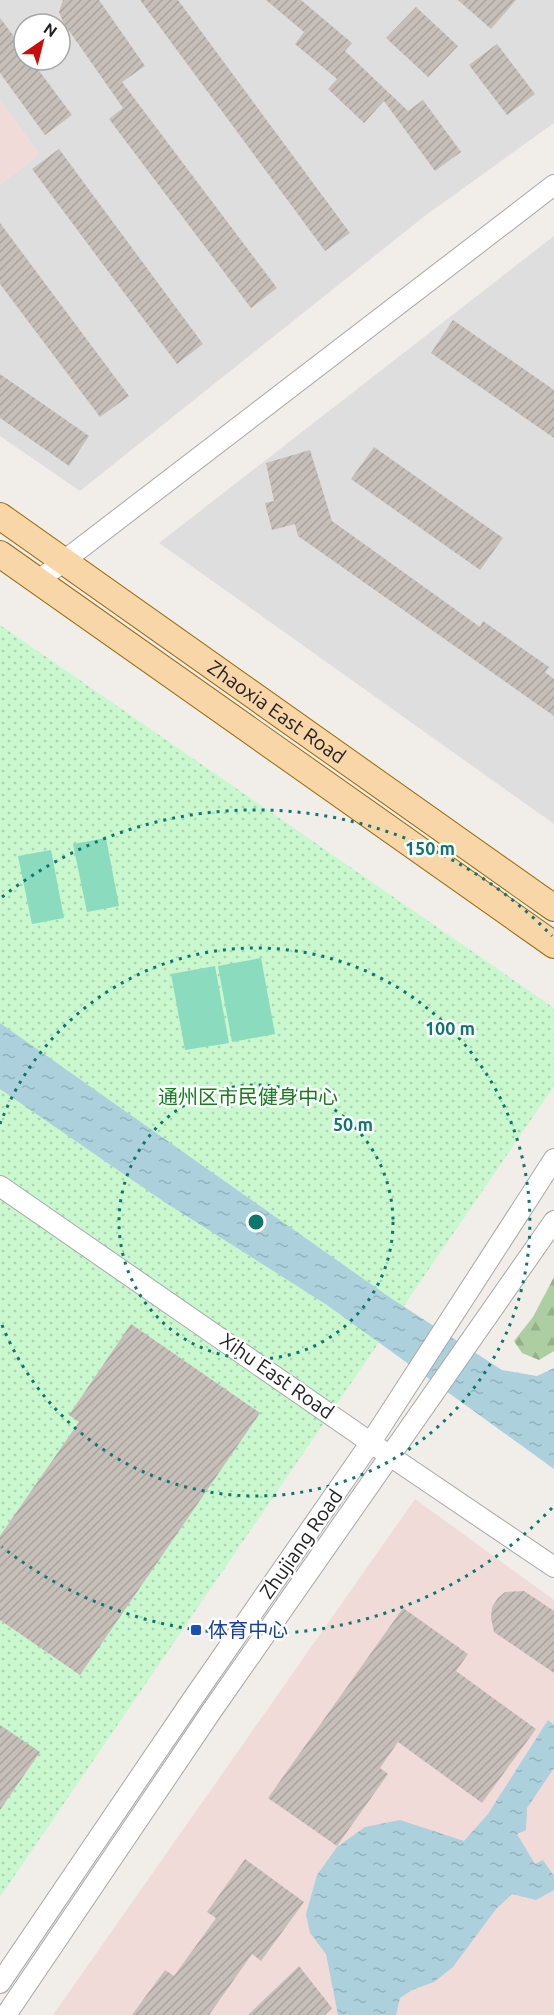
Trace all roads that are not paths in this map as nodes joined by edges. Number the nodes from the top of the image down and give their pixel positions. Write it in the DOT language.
graph roads {
  1 [pos="554,185"];
  2 [pos="0,516"];
  3 [pos="0,554"];
  4 [pos="64,561"];
  5 [pos="39,580"];
  6 [pos="554,908"];
  7 [pos="554,945"];
  8 [pos="554,1160"];
  9 [pos="0,1186"];
  10 [pos="554,1221"];
  11 [pos="371,1442"];
  12 [pos="390,1456"];
  13 [pos="554,1567"];
  14 [pos="0,1983"];
  15 [pos="6,2015"];
  1 -- 4 [label="street"];
  2 -- 4 [label="main road, Zhaoxia East Road"];
  3 -- 5 [label="main road, Zhaoxia East Road"];
  4 -- 5 [label="street"];
  4 -- 6 [label="main road, Zhaoxia East Road"];
  5 -- 7 [label="main road, Zhaoxia East Road"];
  8 -- 11 [label="street, Zhujiang Road"];
  9 -- 11 [label="street, Xihu East Road"];
  10 -- 12 [label="street, Zhujiang Road"];
  11 -- 12 [label="street, Xihu East Road"];
  11 -- 14 [label="street, Zhujiang Road"];
  12 -- 13 [label="street, Xihu East Road"];
  12 -- 15 [label="street, Zhujiang Road"];
}
